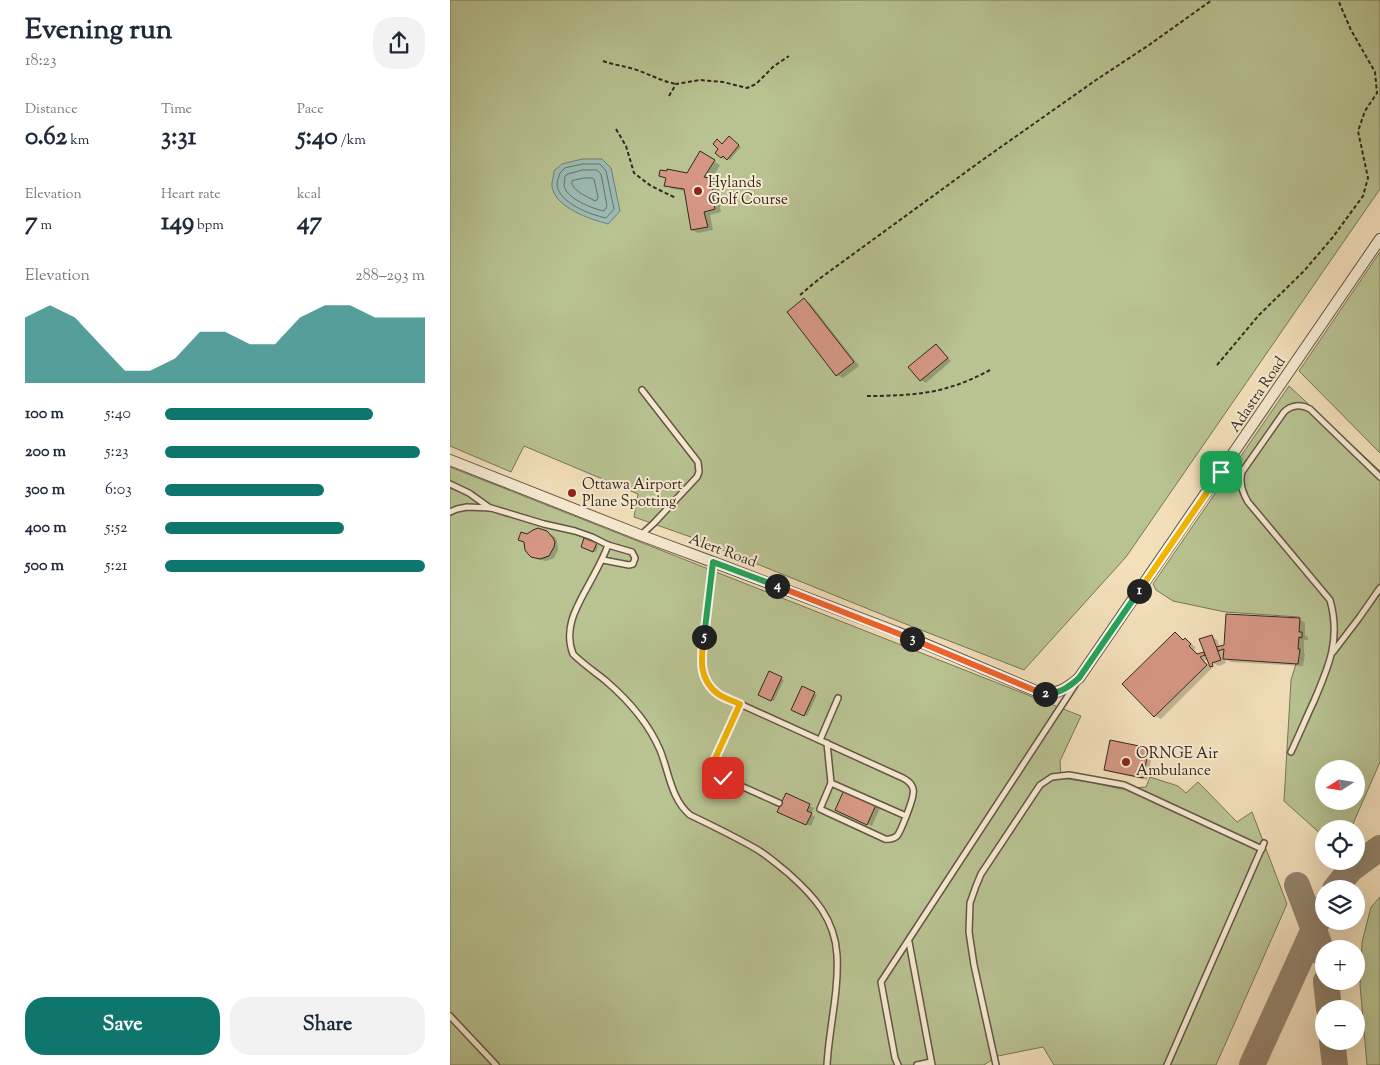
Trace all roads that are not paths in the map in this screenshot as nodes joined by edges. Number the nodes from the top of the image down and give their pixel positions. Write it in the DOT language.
graph roads {
  1 [pos="1380,238"];
  2 [pos="642,390"];
  3 [pos="450,460"];
  4 [pos="1380,477"];
  5 [pos="450,484"];
  6 [pos="491,508"];
  7 [pos="450,512"];
  8 [pos="640,535"];
  9 [pos="608,545"];
  10 [pos="603,560"];
  11 [pos="713,562"];
  12 [pos="1380,588"];
  13 [pos="1332,653"];
  14 [pos="1079,678"];
  15 [pos="1069,687"];
  16 [pos="838,698"];
  17 [pos="740,704"];
  18 [pos="820,740"];
  19 [pos="827,744"];
  20 [pos="1292,752"];
  21 [pos="831,783"];
  22 [pos="778,802"];
  23 [pos="906,816"];
  24 [pos="909,941"];
  25 [pos="450,1016"];
  26 [pos="931,1063"];
  27 [pos="496,1065"];
  28 [pos="827,1065"];
  29 [pos="898,1065"];
  30 [pos="917,1065"];
  31 [pos="996,1065"];
  32 [pos="1167,1065"];
  1 -- 14 [label="street, Adastra Road"];
  2 -- 8 [label="lane"];
  3 -- 8 [label="street, Alert Road"];
  4 -- 13 [label="lane"];
  5 -- 6 [label="lane"];
  6 -- 7 [label="lane"];
  6 -- 9 [label="lane"];
  8 -- 11 [label="street, Alert Road"];
  9 -- 10 [label="lane"];
  9 -- 10 [label="lane"];
  10 -- 28 [label="lane"];
  11 -- 15 [label="street, Alert Road"];
  11 -- 17 [label="lane"];
  12 -- 13 [label="lane"];
  13 -- 20 [label="lane"];
  14 -- 15 [label="street, Adastra Road"];
  14 -- 24 [label="lane"];
  16 -- 18 [label="lane"];
  17 -- 18 [label="lane"];
  17 -- 22 [label="lane"];
  18 -- 19 [label="lane"];
  19 -- 21 [label="lane"];
  19 -- 23 [label="lane"];
  21 -- 23 [label="lane"];
  21 -- 23 [label="lane"];
  24 -- 26 [label="lane"];
  24 -- 29 [label="lane"];
  25 -- 27 [label="lane"];
  26 -- 30 [label="lane"];
  31 -- 32 [label="lane"];
}
